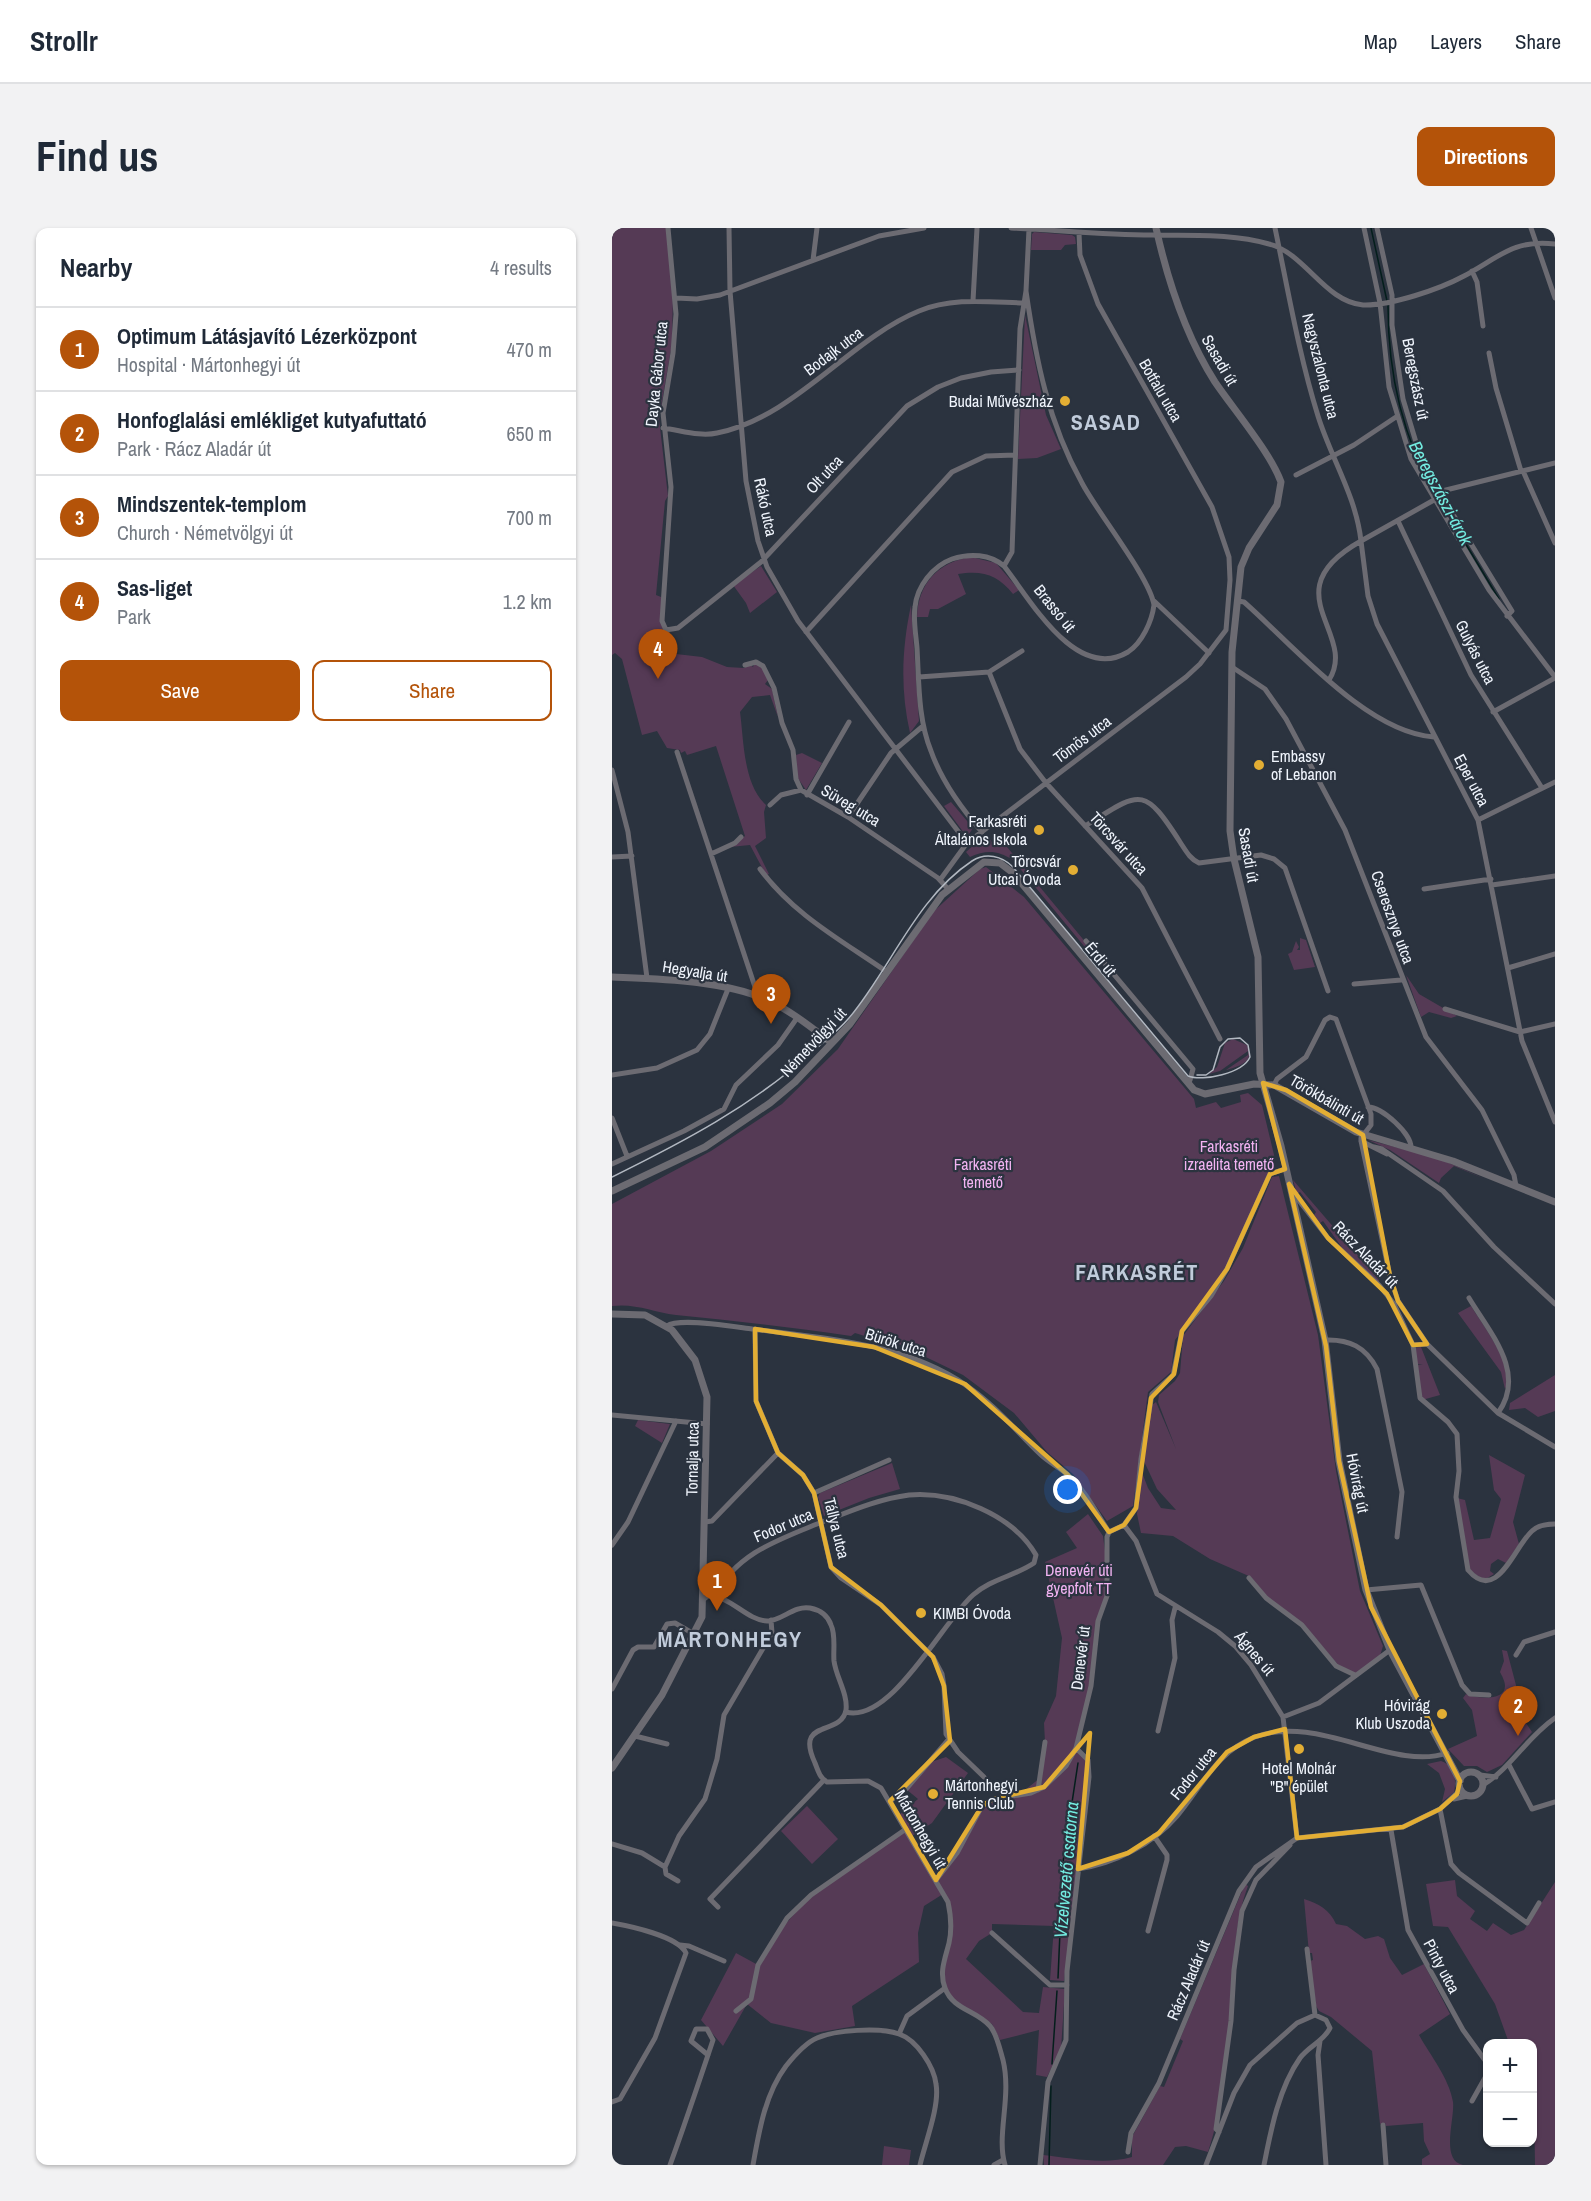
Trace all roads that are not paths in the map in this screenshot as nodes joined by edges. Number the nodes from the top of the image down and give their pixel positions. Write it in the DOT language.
graph roads {
  1 [pos="668,228"];
  2 [pos="729,228"];
  3 [pos="817,228"];
  4 [pos="924,228"];
  5 [pos="977,228"];
  6 [pos="1011,228"];
  7 [pos="1275,228"];
  8 [pos="1364,228"];
  9 [pos="1377,228"];
  10 [pos="1531,228"];
  11 [pos="1029,229"];
  12 [pos="891,230"];
  13 [pos="1081,231"];
  14 [pos="1157,232"];
  15 [pos="1537,243"];
  16 [pos="1555,244"];
  17 [pos="1279,248"];
  18 [pos="813,260"];
  19 [pos="1472,272"];
  20 [pos="730,291"];
  21 [pos="1026,291"];
  22 [pos="675,298"];
  23 [pos="1555,298"];
  24 [pos="973,301"];
  25 [pos="1386,302"];
  26 [pos="1023,303"];
  27 [pos="1483,326"];
  28 [pos="1489,353"];
  29 [pos="1019,370"];
  30 [pos="1396,417"];
  31 [pos="741,425"];
  32 [pos="663,428"];
  33 [pos="1015,455"];
  34 [pos="1334,456"];
  35 [pos="1555,463"];
  36 [pos="1522,471"];
  37 [pos="1296,475"];
  38 [pos="1440,493"];
  39 [pos="1434,500"];
  40 [pos="1398,521"];
  41 [pos="1361,541"];
  42 [pos="1555,543"];
  43 [pos="764,558"];
  44 [pos="1004,566"];
  45 [pos="1153,600"];
  46 [pos="1238,601"];
  47 [pos="1507,616"];
  48 [pos="1226,627"];
  49 [pos="1235,628"];
  50 [pos="666,630"];
  51 [pos="806,632"];
  52 [pos="1022,651"];
  53 [pos="1209,653"];
  54 [pos="745,665"];
  55 [pos="1232,667"];
  56 [pos="989,672"];
  57 [pos="919,676"];
  58 [pos="1555,678"];
  59 [pos="1329,680"];
  60 [pos="1493,712"];
  61 [pos="849,722"];
  62 [pos="923,726"];
  63 [pos="1434,737"];
  64 [pos="894,750"];
  65 [pos="677,752"];
  66 [pos="612,770"];
  67 [pos="1555,782"];
  68 [pos="1046,783"];
  69 [pos="1542,788"];
  70 [pos="801,790"];
  71 [pos="807,795"];
  72 [pos="770,805"];
  73 [pos="848,817"];
  74 [pos="1478,820"];
  75 [pos="1085,826"];
  76 [pos="982,832"];
  77 [pos="741,837"];
  78 [pos="967,843"];
  79 [pos="711,854"];
  80 [pos="632,856"];
  81 [pos="612,857"];
  82 [pos="1234,859"];
  83 [pos="988,861"];
  84 [pos="760,869"];
  85 [pos="1555,876"];
  86 [pos="940,880"];
  87 [pos="1491,882"];
  88 [pos="1424,889"];
  89 [pos="949,890"];
  90 [pos="1086,941"];
  91 [pos="1555,954"];
  92 [pos="1508,968"];
  93 [pos="887,972"];
  94 [pos="612,977"];
  95 [pos="647,978"];
  96 [pos="1401,980"];
  97 [pos="1354,984"];
  98 [pos="728,989"];
  99 [pos="1328,991"];
  100 [pos="758,996"];
  101 [pos="1445,1009"];
  102 [pos="797,1018"];
  103 [pos="1555,1024"];
  104 [pos="1520,1032"];
  105 [pos="1220,1039"];
  106 [pos="832,1043"];
  107 [pos="612,1074"];
  108 [pos="1189,1082"];
  109 [pos="1263,1083"];
  110 [pos="1274,1085"];
  111 [pos="1368,1107"];
  112 [pos="612,1118"];
  113 [pos="1555,1122"];
  114 [pos="1363,1142"];
  115 [pos="1411,1148"];
  116 [pos="627,1156"];
  117 [pos="612,1164"];
  118 [pos="1285,1168"];
  119 [pos="1516,1186"];
  120 [pos="1290,1190"];
  121 [pos="612,1191"];
  122 [pos="1555,1202"];
  123 [pos="1468,1298"];
  124 [pos="1555,1304"];
  125 [pos="612,1314"];
  126 [pos="667,1326"];
  127 [pos="755,1329"];
  128 [pos="1325,1340"];
  129 [pos="1427,1344"];
  130 [pos="1413,1346"];
  131 [pos="1498,1413"];
  132 [pos="612,1415"];
  133 [pos="675,1421"];
  134 [pos="706,1424"];
  135 [pos="1555,1447"];
  136 [pos="778,1453"];
  137 [pos="889,1460"];
  138 [pos="814,1493"];
  139 [pos="705,1522"];
  140 [pos="821,1523"];
  141 [pos="1555,1524"];
  142 [pos="1124,1525"];
  143 [pos="1109,1532"];
  144 [pos="1398,1537"];
  145 [pos="612,1545"];
  146 [pos="1249,1578"];
  147 [pos="1366,1590"];
  148 [pos="714,1596"];
  149 [pos="704,1602"];
  150 [pos="1175,1608"];
  151 [pos="771,1620"];
  152 [pos="1555,1632"];
  153 [pos="694,1634"];
  154 [pos="1390,1650"];
  155 [pos="929,1652"];
  156 [pos="1516,1655"];
  157 [pos="1355,1675"];
  158 [pos="612,1689"];
  159 [pos="1489,1695"];
  160 [pos="846,1712"];
  161 [pos="1283,1717"];
  162 [pos="1555,1718"];
  163 [pos="1285,1730"];
  164 [pos="1158,1731"];
  165 [pos="635,1736"];
  166 [pos="949,1739"];
  167 [pos="1045,1742"];
  168 [pos="668,1744"];
  169 [pos="1076,1748"];
  170 [pos="1447,1753"];
  171 [pos="1452,1764"];
  172 [pos="1509,1765"];
  173 [pos="612,1768"];
  174 [pos="1468,1772"];
  175 [pos="1480,1775"];
  176 [pos="984,1777"];
  177 [pos="1496,1777"];
  178 [pos="824,1780"];
  179 [pos="1460,1781"];
  180 [pos="1483,1785"];
  181 [pos="1038,1790"];
  182 [pos="1460,1790"];
  183 [pos="1467,1796"];
  184 [pos="1453,1800"];
  185 [pos="890,1801"];
  186 [pos="1555,1802"];
  187 [pos="1440,1809"];
  188 [pos="906,1829"];
  189 [pos="1391,1830"];
  190 [pos="1155,1836"];
  191 [pos="1297,1838"];
  192 [pos="612,1844"];
  193 [pos="665,1867"];
  194 [pos="1078,1869"];
  195 [pos="936,1880"];
  196 [pos="678,1881"];
  197 [pos="702,1895"];
  198 [pos="710,1899"];
  199 [pos="1539,1903"];
  200 [pos="718,1907"];
  201 [pos="612,1923"];
  202 [pos="1148,1931"];
  203 [pos="992,1933"];
  204 [pos="680,1946"];
  205 [pos="1307,1949"];
  206 [pos="724,1961"];
  207 [pos="1067,1985"];
  208 [pos="945,1988"];
  209 [pos="736,2011"];
  210 [pos="1315,2015"];
  211 [pos="899,2034"];
  212 [pos="1320,2041"];
  213 [pos="708,2055"];
  214 [pos="1472,2101"];
  215 [pos="612,2102"];
  216 [pos="1383,2125"];
  217 [pos="1218,2132"];
  218 [pos="1128,2152"];
  219 [pos="1004,2163"];
  220 [pos="670,2165"];
  221 [pos="753,2165"];
  222 [pos="920,2165"];
  223 [pos="994,2165"];
  224 [pos="1040,2165"];
  225 [pos="1206,2165"];
  226 [pos="1264,2165"];
  227 [pos="1326,2165"];
  228 [pos="1386,2165"];
  1 -- 22 [label="street, Dayka Gábor utca"];
  2 -- 20 [label="street, Rákó utca"];
  3 -- 18 [label="street"];
  4 -- 12 [label="street"];
  5 -- 24 [label="street"];
  6 -- 11 [label="street"];
  7 -- 17 [label="street, Nagyszalonta utca"];
  8 -- 25 [label="street, Beregszász út"];
  9 -- 25 [label="street, Beregszász út"];
  10 -- 15 [label="street"];
  11 -- 13 [label="street"];
  11 -- 21 [label="street"];
  12 -- 18 [label="street"];
  13 -- 14 [label="street"];
  13 -- 48 [label="street, Botfalu utca"];
  14 -- 17 [label="street"];
  14 -- 46 [label="street, Sasadi út"];
  15 -- 16 [label="street"];
  15 -- 19 [label="street"];
  15 -- 23 [label="street"];
  17 -- 25 [label="street"];
  17 -- 34 [label="street, Nagyszalonta utca"];
  18 -- 20 [label="street"];
  19 -- 25 [label="street"];
  19 -- 27 [label="street"];
  20 -- 22 [label="street"];
  20 -- 31 [label="street, Rákó utca"];
  21 -- 26 [label="street"];
  21 -- 45 [label="street"];
  22 -- 32 [label="street, Dayka Gábor utca"];
  24 -- 26 [label="street, Bodajk utca"];
  24 -- 31 [label="street, Bodajk utca"];
  25 -- 30 [label="street, Beregszász út"];
  25 -- 38 [label="street, Beregszász út"];
  26 -- 29 [label="street"];
  28 -- 36 [label="street"];
  29 -- 33 [label="street"];
  29 -- 43 [label="street, Olt utca"];
  30 -- 34 [label="street"];
  30 -- 39 [label="street, Beregszász út"];
  31 -- 32 [label="street, Bodajk utca"];
  31 -- 43 [label="street, Rákó utca"];
  32 -- 50 [label="street, Dayka Gábor utca"];
  33 -- 44 [label="street"];
  33 -- 51 [label="street"];
  34 -- 37 [label="street"];
  34 -- 41 [label="street, Nagyszalonta utca"];
  35 -- 36 [label="street"];
  36 -- 38 [label="street"];
  36 -- 42 [label="street"];
  38 -- 39 [label="street"];
  38 -- 47 [label="street, Beregszász út"];
  39 -- 40 [label="street"];
  39 -- 47 [label="street, Beregszász út"];
  40 -- 41 [label="street"];
  40 -- 60 [label="street, Gulyás utca"];
  41 -- 59 [label="street"];
  41 -- 63 [label="street, Eper utca"];
  43 -- 50 [label="street, Olt utca"];
  43 -- 51 [label="street, Rákó utca"];
  44 -- 45 [label="street, Brassó út"];
  44 -- 57 [label="street"];
  45 -- 53 [label="street"];
  46 -- 49 [label="street, Sasadi út"];
  46 -- 59 [label="street"];
  47 -- 58 [label="street, Beregszász út"];
  48 -- 49 [label="street"];
  48 -- 53 [label="street"];
  49 -- 55 [label="street, Sasadi út"];
  51 -- 64 [label="street, Rákó utca"];
  52 -- 56 [label="street"];
  53 -- 68 [label="street, Tömös utca"];
  54 -- 70 [label="street, Süveg utca"];
  55 -- 82 [label="street, Sasadi út"];
  55 -- 96 [label="street, Cseresznye utca"];
  56 -- 57 [label="street"];
  56 -- 68 [label="street, Törcsvár utca"];
  57 -- 62 [label="street"];
  58 -- 60 [label="street"];
  59 -- 63 [label="street"];
  60 -- 69 [label="street, Gulyás utca"];
  61 -- 71 [label="street"];
  62 -- 64 [label="street"];
  62 -- 76 [label="street"];
  63 -- 74 [label="street, Eper utca"];
  64 -- 73 [label="street"];
  64 -- 78 [label="street"];
  65 -- 79 [label="street"];
  66 -- 80 [label="street"];
  67 -- 69 [label="street"];
  68 -- 75 [label="street, Törcsvár utca"];
  68 -- 76 [label="street, Tömös utca"];
  69 -- 74 [label="street"];
  70 -- 71 [label="street, Süveg utca"];
  70 -- 72 [label="street"];
  71 -- 73 [label="street, Süveg utca"];
  73 -- 86 [label="street, Süveg utca"];
  74 -- 87 [label="street, Eper utca"];
  75 -- 82 [label="street"];
  75 -- 105 [label="street, Törcsvár utca"];
  76 -- 78 [label="street, Tömös utca"];
  77 -- 79 [label="street"];
  78 -- 86 [label="street"];
  79 -- 100 [label="street"];
  80 -- 81 [label="street"];
  80 -- 95 [label="street"];
  82 -- 99 [label="street"];
  82 -- 109 [label="street, Sasadi út"];
  83 -- 89 [label="street, Németvölgyi út"];
  83 -- 108 [label="street, Érdi út"];
  84 -- 93 [label="street"];
  85 -- 87 [label="street"];
  86 -- 89 [label="street, Süveg utca"];
  87 -- 88 [label="street"];
  87 -- 92 [label="street, Eper utca"];
  89 -- 93 [label="street, Németvölgyi út"];
  90 -- 108 [label="street, Érdi út"];
  91 -- 92 [label="street"];
  92 -- 104 [label="street, Eper utca"];
  93 -- 106 [label="street, Németvölgyi út"];
  94 -- 95 [label="street, Hegyalja út"];
  95 -- 98 [label="street, Hegyalja út"];
  96 -- 97 [label="street"];
  96 -- 119 [label="street, Cseresznye utca"];
  98 -- 100 [label="street, Hegyalja út"];
  98 -- 107 [label="street"];
  100 -- 102 [label="street, Hegyalja út"];
  101 -- 104 [label="street"];
  102 -- 106 [label="street, Hegyalja út"];
  102 -- 116 [label="street, Németvölgyi út"];
  103 -- 104 [label="street"];
  104 -- 113 [label="street, Eper utca"];
  106 -- 121 [label="street, Németvölgyi út"];
  108 -- 109 [label="street"];
  109 -- 110 [label="street, Törökbálinti út"];
  109 -- 118 [label="street, Rácz Aladár út"];
  110 -- 111 [label="street"];
  110 -- 114 [label="street, Törökbálinti út"];
  111 -- 114 [label="street"];
  111 -- 115 [label="street, Törökbálinti út"];
  112 -- 116 [label="street"];
  114 -- 115 [label="street, Törökbálinti út"];
  114 -- 124 [label="street"];
  114 -- 129 [label="street"];
  115 -- 119 [label="street, Törökbálinti út"];
  116 -- 117 [label="street, Németvölgyi út"];
  118 -- 120 [label="street, Rácz Aladár út"];
  118 -- 142 [label="street"];
  119 -- 122 [label="street, Törökbálinti út"];
  120 -- 128 [label="street, Hóvirág út"];
  120 -- 130 [label="street, Rácz Aladár út"];
  123 -- 131 [label="street"];
  125 -- 126 [label="street, Bürök utca"];
  126 -- 127 [label="street, Bürök utca"];
  126 -- 134 [label="street, Tornalja utca"];
  127 -- 136 [label="street, Tállya utca"];
  127 -- 143 [label="street, Bürök utca"];
  128 -- 144 [label="street"];
  128 -- 147 [label="street, Hóvirág út"];
  129 -- 130 [label="street"];
  129 -- 131 [label="street"];
  130 -- 141 [label="street, Rácz Aladár út"];
  131 -- 135 [label="street"];
  132 -- 133 [label="street"];
  133 -- 134 [label="street"];
  133 -- 145 [label="street"];
  134 -- 139 [label="street, Tornalja utca"];
  136 -- 138 [label="street, Tállya utca"];
  136 -- 139 [label="street"];
  137 -- 138 [label="street, Fodor utca"];
  138 -- 140 [label="street, Tállya utca"];
  139 -- 149 [label="street, Tornalja utca"];
  140 -- 148 [label="street, Fodor utca"];
  140 -- 155 [label="street, Tállya utca"];
  140 -- 155 [label="street, Fodor utca"];
  142 -- 143 [label="street"];
  142 -- 150 [label="street, Ágnes út"];
  143 -- 169 [label="street, Denevér út"];
  146 -- 157 [label="street"];
  147 -- 154 [label="street, Hóvirág út"];
  147 -- 159 [label="street"];
  148 -- 149 [label="street"];
  148 -- 151 [label="street"];
  149 -- 153 [label="street"];
  150 -- 161 [label="street, Ágnes út"];
  150 -- 164 [label="street"];
  151 -- 160 [label="street"];
  151 -- 193 [label="street"];
  152 -- 156 [label="street"];
  153 -- 158 [label="street"];
  153 -- 165 [label="street"];
  154 -- 157 [label="street"];
  154 -- 170 [label="street, Hóvirág út"];
  155 -- 160 [label="street"];
  155 -- 166 [label="street, Tállya utca"];
  157 -- 161 [label="street"];
  160 -- 178 [label="street"];
  161 -- 163 [label="street, Ágnes út"];
  162 -- 172 [label="street"];
  163 -- 170 [label="street, Fodor utca"];
  163 -- 190 [label="street, Fodor utca"];
  163 -- 191 [label="street, Ágnes út"];
  165 -- 168 [label="street"];
  165 -- 173 [label="street"];
  166 -- 176 [label="street"];
  166 -- 185 [label="street"];
  167 -- 181 [label="street"];
  169 -- 181 [label="street"];
  169 -- 194 [label="street"];
  170 -- 171 [label="street, Hóvirág út"];
  171 -- 174 [label="street"];
  171 -- 179 [label="street, Hóvirág út"];
  172 -- 177 [label="street"];
  172 -- 186 [label="street"];
  174 -- 175 [label="street"];
  174 -- 179 [label="street"];
  175 -- 177 [label="street"];
  175 -- 180 [label="street"];
  177 -- 180 [label="street"];
  178 -- 185 [label="street, Mártonhegyi út"];
  178 -- 198 [label="street"];
  179 -- 182 [label="street"];
  180 -- 183 [label="street"];
  181 -- 195 [label="street"];
  182 -- 183 [label="street"];
  182 -- 184 [label="street"];
  183 -- 184 [label="street"];
  184 -- 187 [label="street"];
  185 -- 188 [label="street, Mártonhegyi út"];
  187 -- 189 [label="street"];
  187 -- 199 [label="street"];
  188 -- 195 [label="street, Mártonhegyi út"];
  188 -- 209 [label="street"];
  189 -- 191 [label="street"];
  189 -- 214 [label="street, Pinty utca"];
  190 -- 194 [label="street, Fodor utca"];
  190 -- 202 [label="street"];
  191 -- 217 [label="street, Rácz Aladár út"];
  191 -- 218 [label="street, Rácz Aladár út"];
  192 -- 193 [label="street"];
  193 -- 196 [label="street"];
  194 -- 207 [label="street"];
  195 -- 208 [label="street, Mártonhegyi út"];
  197 -- 198 [label="street"];
  198 -- 200 [label="street"];
  201 -- 204 [label="street"];
  203 -- 207 [label="street"];
  204 -- 206 [label="street"];
  204 -- 215 [label="street"];
  205 -- 210 [label="street"];
  207 -- 224 [label="street"];
  208 -- 211 [label="street"];
  208 -- 219 [label="street"];
  210 -- 212 [label="street"];
  210 -- 217 [label="street"];
  211 -- 221 [label="street"];
  211 -- 222 [label="street"];
  212 -- 226 [label="street"];
  212 -- 227 [label="street"];
  213 -- 213 [label="street"];
  213 -- 220 [label="street"];
  216 -- 228 [label="street"];
  217 -- 225 [label="street"];
  219 -- 223 [label="street"];
}
